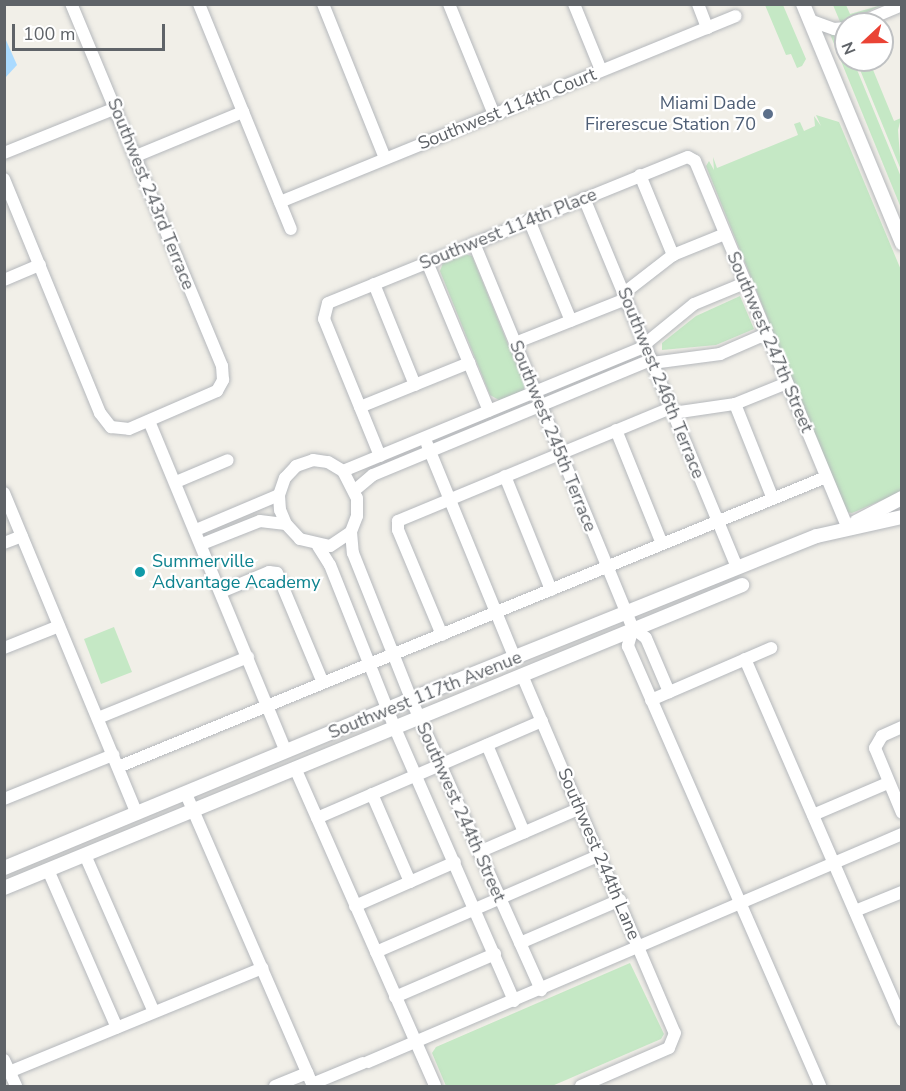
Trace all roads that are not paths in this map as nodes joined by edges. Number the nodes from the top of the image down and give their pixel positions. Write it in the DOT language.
graph roads {
  1 [pos="71,4"];
  2 [pos="199,4"];
  3 [pos="323,4"];
  4 [pos="449,4"];
  5 [pos="574,4"];
  6 [pos="698,4"];
  7 [pos="803,4"];
  8 [pos="902,5"];
  9 [pos="885,12"];
  10 [pos="735,16"];
  11 [pos="809,20"];
  12 [pos="707,28"];
  13 [pos="834,28"];
  14 [pos="601,70"];
  15 [pos="116,108"];
  16 [pos="243,112"];
  17 [pos="494,114"];
  18 [pos="4,153"];
  19 [pos="136,156"];
  20 [pos="385,158"];
  21 [pos="691,158"];
  22 [pos="640,175"];
  23 [pos="4,179"];
  24 [pos="585,198"];
  25 [pos="280,202"];
  26 [pos="529,220"];
  27 [pos="291,229"];
  28 [pos="725,234"];
  29 [pos="474,243"];
  30 [pos="902,243"];
  31 [pos="673,255"];
  32 [pos="427,262"];
  33 [pos="40,265"];
  34 [pos="4,280"];
  35 [pos="745,283"];
  36 [pos="374,284"];
  37 [pos="625,296"];
  38 [pos="571,321"];
  39 [pos="766,334"];
  40 [pos="515,343"];
  41 [pos="645,345"];
  42 [pos="652,361"];
  43 [pos="469,363"];
  44 [pos="787,383"];
  45 [pos="415,385"];
  46 [pos="534,389"];
  47 [pos="735,404"];
  48 [pos="541,406"];
  49 [pos="360,407"];
  50 [pos="672,410"];
  51 [pos="489,411"];
  52 [pos="149,422"];
  53 [pos="616,430"];
  54 [pos="424,438"];
  55 [pos="430,451"];
  56 [pos="560,453"];
  57 [pos="380,456"];
  58 [pos="228,460"];
  59 [pos="343,471"];
  60 [pos="505,476"];
  61 [pos="826,477"];
  62 [pos="176,482"];
  63 [pos="355,490"];
  64 [pos="4,493"];
  65 [pos="279,495"];
  66 [pos="902,498"];
  67 [pos="449,499"];
  68 [pos="773,499"];
  69 [pos="902,517"];
  70 [pos="717,522"];
  71 [pos="286,524"];
  72 [pos="847,527"];
  73 [pos="196,530"];
  74 [pos="351,532"];
  75 [pos="22,536"];
  76 [pos="4,543"];
  77 [pos="202,544"];
  78 [pos="663,544"];
  79 [pos="318,546"];
  80 [pos="607,567"];
  81 [pos="737,568"];
  82 [pos="742,585"];
  83 [pos="551,590"];
  84 [pos="221,592"];
  85 [pos="496,612"];
  86 [pos="626,613"];
  87 [pos="59,626"];
  88 [pos="633,628"];
  89 [pos="442,635"];
  90 [pos="4,648"];
  91 [pos="771,648"];
  92 [pos="394,654"];
  93 [pos="248,657"];
  94 [pos="515,659"];
  95 [pos="745,660"];
  96 [pos="371,664"];
  97 [pos="522,675"];
  98 [pos="323,683"];
  99 [pos="669,692"];
  100 [pos="411,699"];
  101 [pos="651,700"];
  102 [pos="268,706"];
  103 [pos="388,709"];
  104 [pos="418,716"];
  105 [pos="98,718"];
  106 [pos="542,721"];
  107 [pos="394,726"];
  108 [pos="902,727"];
  109 [pos="487,745"];
  110 [pos="286,751"];
  111 [pos="113,755"];
  112 [pos="443,764"];
  113 [pos="118,767"];
  114 [pos="295,768"];
  115 [pos="414,776"];
  116 [pos="888,783"];
  117 [pos="186,794"];
  118 [pos="372,794"];
  119 [pos="5,799"];
  120 [pos="580,808"];
  121 [pos="193,811"];
  122 [pos="902,813"];
  123 [pos="137,814"];
  124 [pos="813,816"];
  125 [pos="317,818"];
  126 [pos="525,832"];
  127 [pos="902,834"];
  128 [pos="479,852"];
  129 [pos="85,855"];
  130 [pos="600,855"];
  131 [pos="455,862"];
  132 [pos="833,862"];
  133 [pos="4,868"];
  134 [pos="48,870"];
  135 [pos="410,882"];
  136 [pos="4,888"];
  137 [pos="902,892"];
  138 [pos="500,898"];
  139 [pos="620,900"];
  140 [pos="739,903"];
  141 [pos="355,906"];
  142 [pos="476,909"];
  143 [pos="855,912"];
  144 [pos="520,943"];
  145 [pos="639,946"];
  146 [pos="376,952"];
  147 [pos="495,954"];
  148 [pos="262,968"];
  149 [pos="541,990"];
  150 [pos="395,997"];
  151 [pos="514,1001"];
  152 [pos="898,1005"];
  153 [pos="154,1012"];
  154 [pos="902,1020"];
  155 [pos="117,1028"];
  156 [pos="416,1043"];
  157 [pos="7,1066"];
  158 [pos="311,1081"];
  159 [pos="16,1086"];
  160 [pos="275,1086"];
  161 [pos="435,1086"];
  162 [pos="581,1086"];
  163 [pos="820,1086"];
  1 -- 15 [label="street, Southwest 243rd Terrace"];
  2 -- 16 [label="street"];
  3 -- 20 [label="street"];
  4 -- 17 [label="street"];
  5 -- 14 [label="street"];
  6 -- 12 [label="street"];
  7 -- 11 [label="street"];
  8 -- 9 [label="street"];
  10 -- 12 [label="street, Southwest 114th Court"];
  11 -- 13 [label="street"];
  11 -- 30 [label="street"];
  12 -- 14 [label="street, Southwest 114th Court"];
  14 -- 17 [label="street, Southwest 114th Court"];
  15 -- 18 [label="street"];
  15 -- 19 [label="street, Southwest 243rd Terrace"];
  16 -- 19 [label="street"];
  16 -- 25 [label="street"];
  17 -- 20 [label="street, Southwest 114th Court"];
  19 -- 52 [label="street, Southwest 243rd Terrace"];
  20 -- 25 [label="street, Southwest 114th Court"];
  21 -- 22 [label="street, Southwest 114th Place"];
  21 -- 28 [label="street, Southwest 247th Street"];
  22 -- 24 [label="street, Southwest 114th Place"];
  22 -- 31 [label="street"];
  23 -- 33 [label="street"];
  24 -- 26 [label="street, Southwest 114th Place"];
  24 -- 37 [label="street, Southwest 246th Terrace"];
  25 -- 27 [label="street"];
  26 -- 29 [label="street, Southwest 114th Place"];
  26 -- 38 [label="street"];
  28 -- 31 [label="street"];
  28 -- 35 [label="street, Southwest 247th Street"];
  29 -- 32 [label="street, Southwest 114th Place"];
  29 -- 40 [label="street, Southwest 245th Terrace"];
  31 -- 37 [label="street"];
  32 -- 36 [label="street, Southwest 114th Place"];
  32 -- 43 [label="street"];
  33 -- 34 [label="street"];
  33 -- 52 [label="street"];
  35 -- 39 [label="street, Southwest 247th Street"];
  35 -- 41 [label="street"];
  36 -- 45 [label="street"];
  36 -- 49 [label="street, Southwest 114th Place"];
  37 -- 38 [label="street"];
  37 -- 41 [label="street, Southwest 246th Terrace"];
  38 -- 40 [label="street"];
  39 -- 42 [label="street"];
  39 -- 44 [label="street, Southwest 247th Street"];
  40 -- 46 [label="street, Southwest 245th Terrace"];
  41 -- 42 [label="street, Southwest 246th Terrace"];
  41 -- 46 [label="street"];
  42 -- 48 [label="street"];
  42 -- 50 [label="street, Southwest 246th Terrace"];
  43 -- 45 [label="street"];
  43 -- 51 [label="street"];
  44 -- 47 [label="street"];
  44 -- 61 [label="street, Southwest 247th Street"];
  45 -- 49 [label="street"];
  46 -- 48 [label="street, Southwest 245th Terrace"];
  46 -- 51 [label="street"];
  47 -- 50 [label="street"];
  47 -- 68 [label="street"];
  48 -- 55 [label="street"];
  48 -- 56 [label="street, Southwest 245th Terrace"];
  49 -- 57 [label="street"];
  50 -- 53 [label="street"];
  50 -- 70 [label="street, Southwest 246th Terrace"];
  51 -- 54 [label="street"];
  52 -- 62 [label="street"];
  53 -- 56 [label="street"];
  53 -- 78 [label="street"];
  54 -- 55 [label="street"];
  54 -- 57 [label="street"];
  55 -- 63 [label="street"];
  55 -- 67 [label="street"];
  56 -- 60 [label="street"];
  56 -- 80 [label="street, Southwest 245th Terrace"];
  57 -- 59 [label="street"];
  58 -- 62 [label="street"];
  59 -- 63 [label="street"];
  59 -- 65 [label="street"];
  60 -- 67 [label="street"];
  60 -- 83 [label="street"];
  61 -- 68 [label="street"];
  61 -- 72 [label="street, Southwest 247th Street"];
  62 -- 73 [label="street"];
  63 -- 74 [label="street"];
  64 -- 75 [label="street"];
  65 -- 71 [label="street"];
  65 -- 73 [label="street"];
  66 -- 72 [label="street, Southwest 117th Avenue"];
  67 -- 85 [label="street"];
  67 -- 89 [label="street"];
  68 -- 70 [label="street"];
  69 -- 72 [label="street, Southwest 117th Avenue"];
  70 -- 78 [label="street"];
  70 -- 81 [label="street, Southwest 246th Terrace"];
  71 -- 77 [label="street"];
  71 -- 79 [label="street"];
  72 -- 81 [label="street, Southwest 117th Avenue"];
  73 -- 77 [label="street"];
  74 -- 79 [label="street"];
  74 -- 92 [label="street, Southwest 244th Street"];
  75 -- 76 [label="street"];
  75 -- 87 [label="street"];
  77 -- 84 [label="street"];
  78 -- 80 [label="street"];
  79 -- 96 [label="street, Southwest 244th Street"];
  80 -- 83 [label="street"];
  80 -- 86 [label="street, Southwest 245th Terrace"];
  81 -- 86 [label="street, Southwest 117th Avenue"];
  82 -- 88 [label="street, Southwest 117th Avenue"];
  83 -- 85 [label="street"];
  84 -- 93 [label="street"];
  84 -- 98 [label="street"];
  85 -- 89 [label="street"];
  85 -- 94 [label="street"];
  86 -- 88 [label="street, Southwest 245th Terrace"];
  86 -- 94 [label="street, Southwest 117th Avenue"];
  87 -- 90 [label="street"];
  87 -- 105 [label="street"];
  88 -- 97 [label="street, Southwest 117th Avenue"];
  88 -- 99 [label="street"];
  88 -- 101 [label="street"];
  89 -- 92 [label="street"];
  91 -- 95 [label="street"];
  92 -- 96 [label="street"];
  92 -- 100 [label="street, Southwest 244th Street"];
  93 -- 102 [label="street"];
  93 -- 105 [label="street"];
  94 -- 100 [label="street, Southwest 117th Avenue"];
  95 -- 99 [label="street"];
  95 -- 124 [label="street"];
  96 -- 98 [label="street"];
  96 -- 103 [label="street, Southwest 244th Street"];
  97 -- 104 [label="street, Southwest 117th Avenue"];
  97 -- 106 [label="street, Southwest 244th Lane"];
  98 -- 102 [label="street"];
  99 -- 101 [label="street"];
  100 -- 103 [label="street, Southwest 117th Avenue"];
  100 -- 104 [label="street, Southwest 244th Street"];
  101 -- 140 [label="street"];
  102 -- 110 [label="street"];
  102 -- 113 [label="street"];
  103 -- 107 [label="street, Southwest 244th Street"];
  103 -- 110 [label="street, Southwest 117th Avenue"];
  104 -- 107 [label="street, Southwest 117th Avenue"];
  104 -- 112 [label="street, Southwest 244th Street"];
  105 -- 111 [label="street"];
  106 -- 109 [label="street"];
  106 -- 120 [label="street, Southwest 244th Lane"];
  107 -- 114 [label="street, Southwest 117th Avenue"];
  107 -- 115 [label="street, Southwest 244th Street"];
  108 -- 116 [label="street"];
  109 -- 112 [label="street"];
  109 -- 126 [label="street"];
  110 -- 117 [label="street, Southwest 117th Avenue"];
  111 -- 113 [label="street"];
  111 -- 119 [label="street"];
  112 -- 115 [label="street"];
  112 -- 128 [label="street, Southwest 244th Street"];
  113 -- 123 [label="street"];
  114 -- 121 [label="street, Southwest 117th Avenue"];
  114 -- 125 [label="street"];
  115 -- 118 [label="street"];
  115 -- 131 [label="street, Southwest 244th Street"];
  116 -- 122 [label="street"];
  116 -- 124 [label="street"];
  117 -- 121 [label="street"];
  117 -- 123 [label="street, Southwest 117th Avenue"];
  118 -- 125 [label="street"];
  118 -- 135 [label="street"];
  120 -- 126 [label="street"];
  120 -- 130 [label="street, Southwest 244th Lane"];
  121 -- 129 [label="street, Southwest 117th Avenue"];
  121 -- 148 [label="street"];
  123 -- 133 [label="street, Southwest 117th Avenue"];
  124 -- 132 [label="street"];
  125 -- 141 [label="street"];
  126 -- 128 [label="street"];
  127 -- 132 [label="street"];
  128 -- 138 [label="street, Southwest 244th Street"];
  129 -- 134 [label="street, Southwest 117th Avenue"];
  129 -- 153 [label="street"];
  130 -- 138 [label="street"];
  130 -- 139 [label="street, Southwest 244th Lane"];
  131 -- 135 [label="street"];
  131 -- 142 [label="street, Southwest 244th Street"];
  132 -- 140 [label="street"];
  132 -- 143 [label="street"];
  134 -- 136 [label="street, Southwest 117th Avenue"];
  134 -- 155 [label="street"];
  135 -- 141 [label="street"];
  137 -- 143 [label="street"];
  138 -- 142 [label="street"];
  138 -- 144 [label="street, Southwest 244th Street"];
  139 -- 144 [label="street"];
  139 -- 145 [label="street, Southwest 244th Lane"];
  140 -- 145 [label="street"];
  140 -- 163 [label="street"];
  141 -- 146 [label="street"];
  142 -- 146 [label="street"];
  142 -- 147 [label="street, Southwest 244th Street"];
  143 -- 152 [label="street"];
  144 -- 149 [label="street, Southwest 244th Street"];
  145 -- 149 [label="street"];
  145 -- 162 [label="street, Southwest 244th Lane"];
  146 -- 150 [label="street"];
  147 -- 150 [label="street"];
  147 -- 151 [label="street, Southwest 244th Street"];
  148 -- 153 [label="street"];
  148 -- 158 [label="street"];
  149 -- 151 [label="street"];
  150 -- 156 [label="street"];
  151 -- 156 [label="street"];
  152 -- 154 [label="street"];
  153 -- 155 [label="street"];
  155 -- 157 [label="street"];
  156 -- 158 [label="street"];
  156 -- 161 [label="street"];
  157 -- 159 [label="street"];
  158 -- 160 [label="street"];
}
